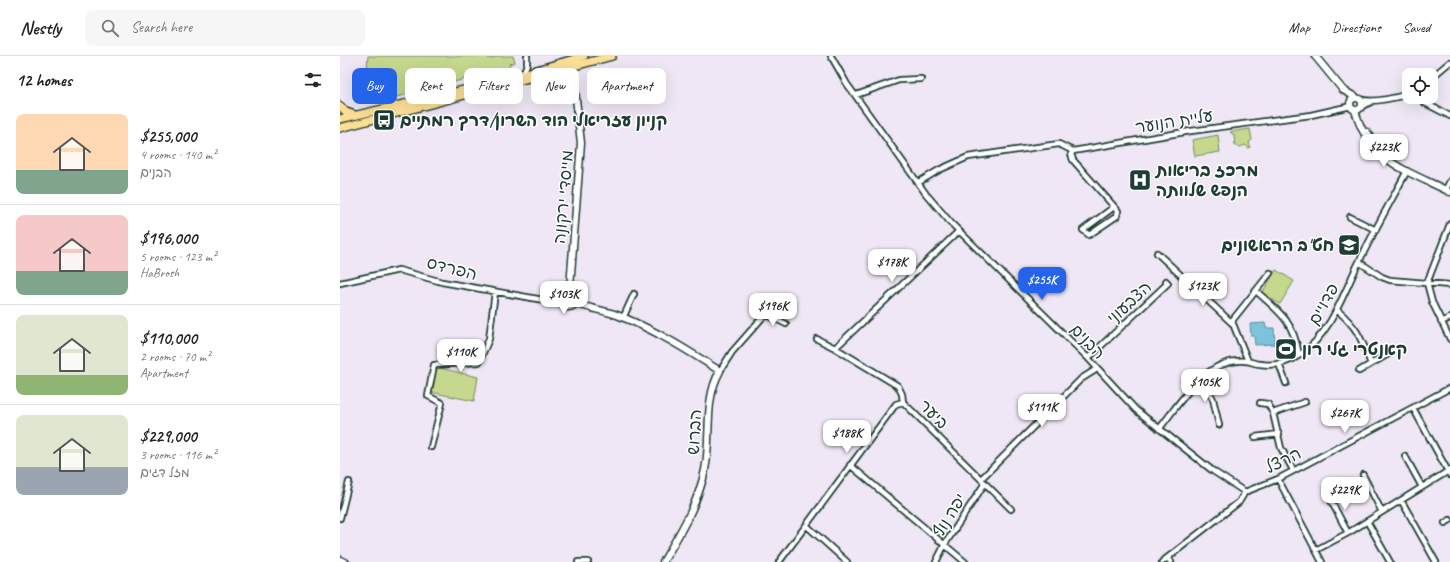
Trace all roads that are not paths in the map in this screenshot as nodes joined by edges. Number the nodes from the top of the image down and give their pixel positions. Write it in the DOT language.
graph roads {
  1 [pos="527,56"];
  2 [pos="584,56"];
  3 [pos="612,56"];
  4 [pos="831,56"];
  5 [pos="1315,56"];
  6 [pos="1450,62"];
  7 [pos="568,65"];
  8 [pos="1438,72"];
  9 [pos="523,74"];
  10 [pos="921,79"];
  11 [pos="464,90"];
  12 [pos="1343,90"];
  13 [pos="856,95"];
  14 [pos="1402,96"];
  15 [pos="1358,99"];
  16 [pos="1375,100"];
  17 [pos="1427,104"];
  18 [pos="1355,107"];
  19 [pos="340,108"];
  20 [pos="355,115"];
  21 [pos="1450,116"];
  22 [pos="341,118"];
  23 [pos="340,127"];
  24 [pos="1073,151"];
  25 [pos="1407,171"];
  26 [pos="919,182"];
  27 [pos="1449,187"];
  28 [pos="1114,207"];
  29 [pos="1350,217"];
  30 [pos="1450,224"];
  31 [pos="1376,230"];
  32 [pos="959,231"];
  33 [pos="1157,253"];
  34 [pos="1359,262"];
  35 [pos="1270,273"];
  36 [pos="1166,281"];
  37 [pos="340,283"];
  38 [pos="1427,283"];
  39 [pos="1450,285"];
  40 [pos="570,287"];
  41 [pos="1256,291"];
  42 [pos="495,292"];
  43 [pos="634,294"];
  44 [pos="559,301"];
  45 [pos="576,303"];
  46 [pos="1337,310"];
  47 [pos="623,318"];
  48 [pos="1450,318"];
  49 [pos="1231,322"];
  50 [pos="1441,322"];
  51 [pos="786,324"];
  52 [pos="817,339"];
  53 [pos="1450,339"];
  54 [pos="836,348"];
  55 [pos="1397,349"];
  56 [pos="1299,356"];
  57 [pos="1088,358"];
  58 [pos="1248,362"];
  59 [pos="1279,364"];
  60 [pos="1371,364"];
  61 [pos="1097,369"];
  62 [pos="720,371"];
  63 [pos="1359,371"];
  64 [pos="1202,376"];
  65 [pos="1286,383"];
  66 [pos="1450,388"];
  67 [pos="903,402"];
  68 [pos="1260,402"];
  69 [pos="1305,402"];
  70 [pos="1413,408"];
  71 [pos="1274,413"];
  72 [pos="1219,425"];
  73 [pos="1159,429"];
  74 [pos="1279,434"];
  75 [pos="1255,437"];
  76 [pos="431,447"];
  77 [pos="1405,456"];
  78 [pos="850,465"];
  79 [pos="1293,470"];
  80 [pos="1449,472"];
  81 [pos="1363,475"];
  82 [pos="1278,479"];
  83 [pos="983,481"];
  84 [pos="349,482"];
  85 [pos="1422,487"];
  86 [pos="1245,492"];
  87 [pos="1329,497"];
  88 [pos="1401,500"];
  89 [pos="1011,509"];
  90 [pos="1382,512"];
  91 [pos="340,518"];
  92 [pos="1367,521"];
  93 [pos="807,526"];
  94 [pos="1348,533"];
  95 [pos="945,544"];
  96 [pos="1316,550"];
  97 [pos="1167,558"];
  98 [pos="340,559"];
  99 [pos="346,562"];
  100 [pos="578,562"];
  101 [pos="588,562"];
  102 [pos="663,562"];
  103 [pos="779,562"];
  104 [pos="846,562"];
  105 [pos="936,562"];
  106 [pos="965,562"];
  107 [pos="1162,562"];
  108 [pos="1172,562"];
  109 [pos="1322,562"];
  110 [pos="1390,562"];
  111 [pos="1436,562"];
  1 -- 9 [label="street"];
  2 -- 7 [label="main road"];
  3 -- 7 [label="main road"];
  4 -- 13 [label="street, הבנים"];
  5 -- 12 [label="street"];
  6 -- 8 [label="street"];
  7 -- 9 [label="main road"];
  7 -- 23 [label="main road"];
  7 -- 40 [label="street, מייסדי ירקונה"];
  10 -- 13 [label="street"];
  11 -- 20 [label="main road"];
  12 -- 15 [label="street"];
  12 -- 18 [label="street"];
  13 -- 26 [label="street, הבנים"];
  14 -- 16 [label="street"];
  15 -- 16 [label="street"];
  15 -- 18 [label="street"];
  15 -- 18 [label="street"];
  16 -- 18 [label="street, עליית הנוער"];
  17 -- 21 [label="street"];
  18 -- 24 [label="street, עליית הנוער"];
  18 -- 25 [label="street"];
  18 -- 27 [label="street"];
  19 -- 20 [label="main road"];
  19 -- 22 [label="street"];
  20 -- 22 [label="main road"];
  22 -- 23 [label="street"];
  24 -- 26 [label="street"];
  24 -- 28 [label="street"];
  25 -- 27 [label="street"];
  25 -- 31 [label="street, פדויים"];
  26 -- 32 [label="street, הבנים"];
  28 -- 28 [label="street"];
  29 -- 31 [label="street"];
  30 -- 38 [label="street"];
  31 -- 34 [label="street, פדויים"];
  32 -- 54 [label="street"];
  32 -- 57 [label="street, הבנים"];
  33 -- 49 [label="street"];
  34 -- 38 [label="street"];
  34 -- 46 [label="street, פדויים"];
  35 -- 41 [label="street"];
  36 -- 57 [label="street, הצבעוני"];
  37 -- 42 [label="street, הפרדס"];
  38 -- 39 [label="street"];
  38 -- 50 [label="street"];
  40 -- 44 [label="street"];
  40 -- 45 [label="street"];
  41 -- 49 [label="street"];
  41 -- 56 [label="street"];
  42 -- 44 [label="street, הפרדס"];
  42 -- 76 [label="street"];
  43 -- 47 [label="street"];
  44 -- 45 [label="street"];
  45 -- 47 [label="street"];
  46 -- 56 [label="street, פדויים"];
  46 -- 60 [label="street"];
  47 -- 62 [label="street"];
  48 -- 50 [label="street"];
  49 -- 58 [label="street"];
  50 -- 53 [label="street"];
  51 -- 62 [label="street, הברוש"];
  52 -- 54 [label="street, ביער"];
  54 -- 67 [label="street, ביער"];
  55 -- 60 [label="street"];
  56 -- 59 [label="street, פדויים"];
  57 -- 61 [label="street, הבנים"];
  58 -- 59 [label="street, פדויים"];
  58 -- 64 [label="street, פדויים"];
  59 -- 65 [label="street"];
  60 -- 63 [label="street"];
  61 -- 73 [label="street, הבנים"];
  61 -- 83 [label="street, יפה נוף"];
  62 -- 102 [label="street, הברוש"];
  64 -- 72 [label="street"];
  64 -- 73 [label="street, פדויים"];
  66 -- 70 [label="street, הרצל"];
  67 -- 78 [label="street"];
  67 -- 83 [label="street, ביער"];
  68 -- 71 [label="street"];
  69 -- 71 [label="street"];
  70 -- 79 [label="street, הרצל"];
  70 -- 80 [label="street"];
  71 -- 74 [label="street"];
  73 -- 86 [label="street, הבנים"];
  74 -- 75 [label="street"];
  74 -- 79 [label="street"];
  77 -- 85 [label="street"];
  78 -- 93 [label="street"];
  78 -- 95 [label="street"];
  79 -- 82 [label="street, הרצל"];
  80 -- 85 [label="street"];
  81 -- 90 [label="street"];
  82 -- 86 [label="street, הרצל"];
  82 -- 96 [label="street"];
  83 -- 89 [label="street, ביער"];
  83 -- 95 [label="street, יפה נוף"];
  84 -- 91 [label="street"];
  85 -- 88 [label="street"];
  86 -- 97 [label="street, הרצל"];
  87 -- 94 [label="street"];
  88 -- 90 [label="street"];
  88 -- 111 [label="street"];
  90 -- 92 [label="street"];
  92 -- 94 [label="street"];
  92 -- 110 [label="street"];
  93 -- 103 [label="street"];
  93 -- 104 [label="street"];
  94 -- 96 [label="street"];
  95 -- 105 [label="street, יפה נוף"];
  95 -- 106 [label="street"];
  96 -- 109 [label="street"];
  97 -- 107 [label="street, הרצל"];
  97 -- 108 [label="street"];
  98 -- 99 [label="street"];
  100 -- 101 [label="street"];
}
